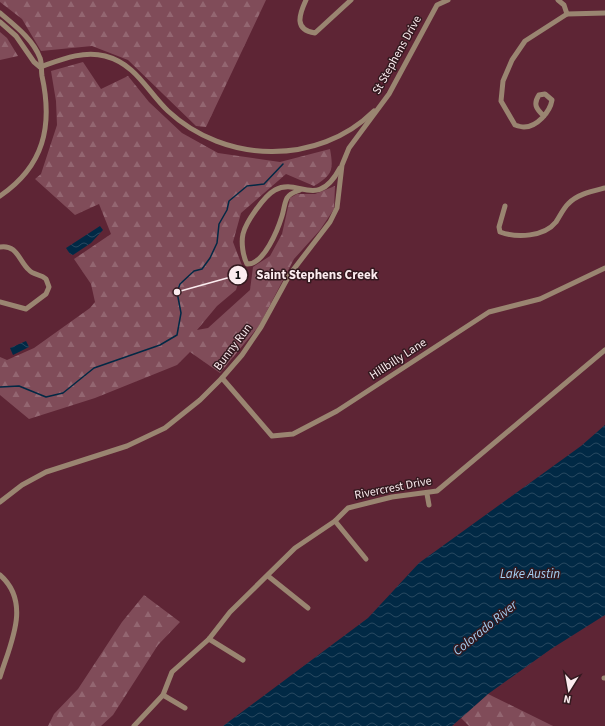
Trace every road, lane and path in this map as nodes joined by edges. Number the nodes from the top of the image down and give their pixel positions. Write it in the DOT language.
graph roads {
  1 [pos="306,0"];
  2 [pos="351,0"];
  3 [pos="448,0"];
  4 [pos="558,0"];
  5 [pos="438,2"];
  6 [pos="0,13"];
  7 [pos="605,13"];
  8 [pos="567,14"];
  9 [pos="0,22"];
  10 [pos="40,67"];
  11 [pos="381,104"];
  12 [pos="544,116"];
  13 [pos="342,165"];
  14 [pos="605,188"];
  15 [pos="300,190"];
  16 [pos="0,196"];
  17 [pos="505,206"];
  18 [pos="0,247"];
  19 [pos="605,268"];
  20 [pos="0,302"];
  21 [pos="605,350"];
  22 [pos="222,378"];
  23 [pos="427,494"];
  24 [pos="0,502"];
  25 [pos="429,506"];
  26 [pos="335,521"];
  27 [pos="366,559"];
  28 [pos="0,575"];
  29 [pos="268,576"];
  30 [pos="308,608"];
  31 [pos="209,639"];
  32 [pos="243,660"];
  33 [pos="0,677"];
  34 [pos="163,695"];
  35 [pos="185,708"];
  36 [pos="134,726"];
  1 -- 2 [label="street"];
  3 -- 5 [label="street, St Stephens Drive"];
  4 -- 8 [label="street"];
  5 -- 11 [label="street, St Stephens Drive"];
  6 -- 10 [label="street"];
  7 -- 8 [label="street"];
  8 -- 12 [label="street"];
  9 -- 10 [label="street"];
  10 -- 11 [label="street"];
  10 -- 16 [label="street"];
  11 -- 13 [label="street, Bunny Run"];
  13 -- 15 [label="street"];
  13 -- 22 [label="street, Bunny Run"];
  14 -- 17 [label="street"];
  15 -- 15 [label="street"];
  18 -- 20 [label="street"];
  19 -- 22 [label="street, Hillbilly Lane"];
  21 -- 23 [label="street, Rivercrest Drive"];
  22 -- 24 [label="street, Bunny Run"];
  23 -- 25 [label="street"];
  23 -- 26 [label="street, Rivercrest Drive"];
  26 -- 27 [label="street"];
  26 -- 29 [label="street, Rivercrest Drive"];
  28 -- 33 [label="street"];
  29 -- 30 [label="street"];
  29 -- 31 [label="street, Rivercrest Drive"];
  31 -- 32 [label="street"];
  31 -- 34 [label="street, Rivercrest Drive"];
  34 -- 35 [label="street"];
  34 -- 36 [label="street, Rivercrest Drive"];
}
